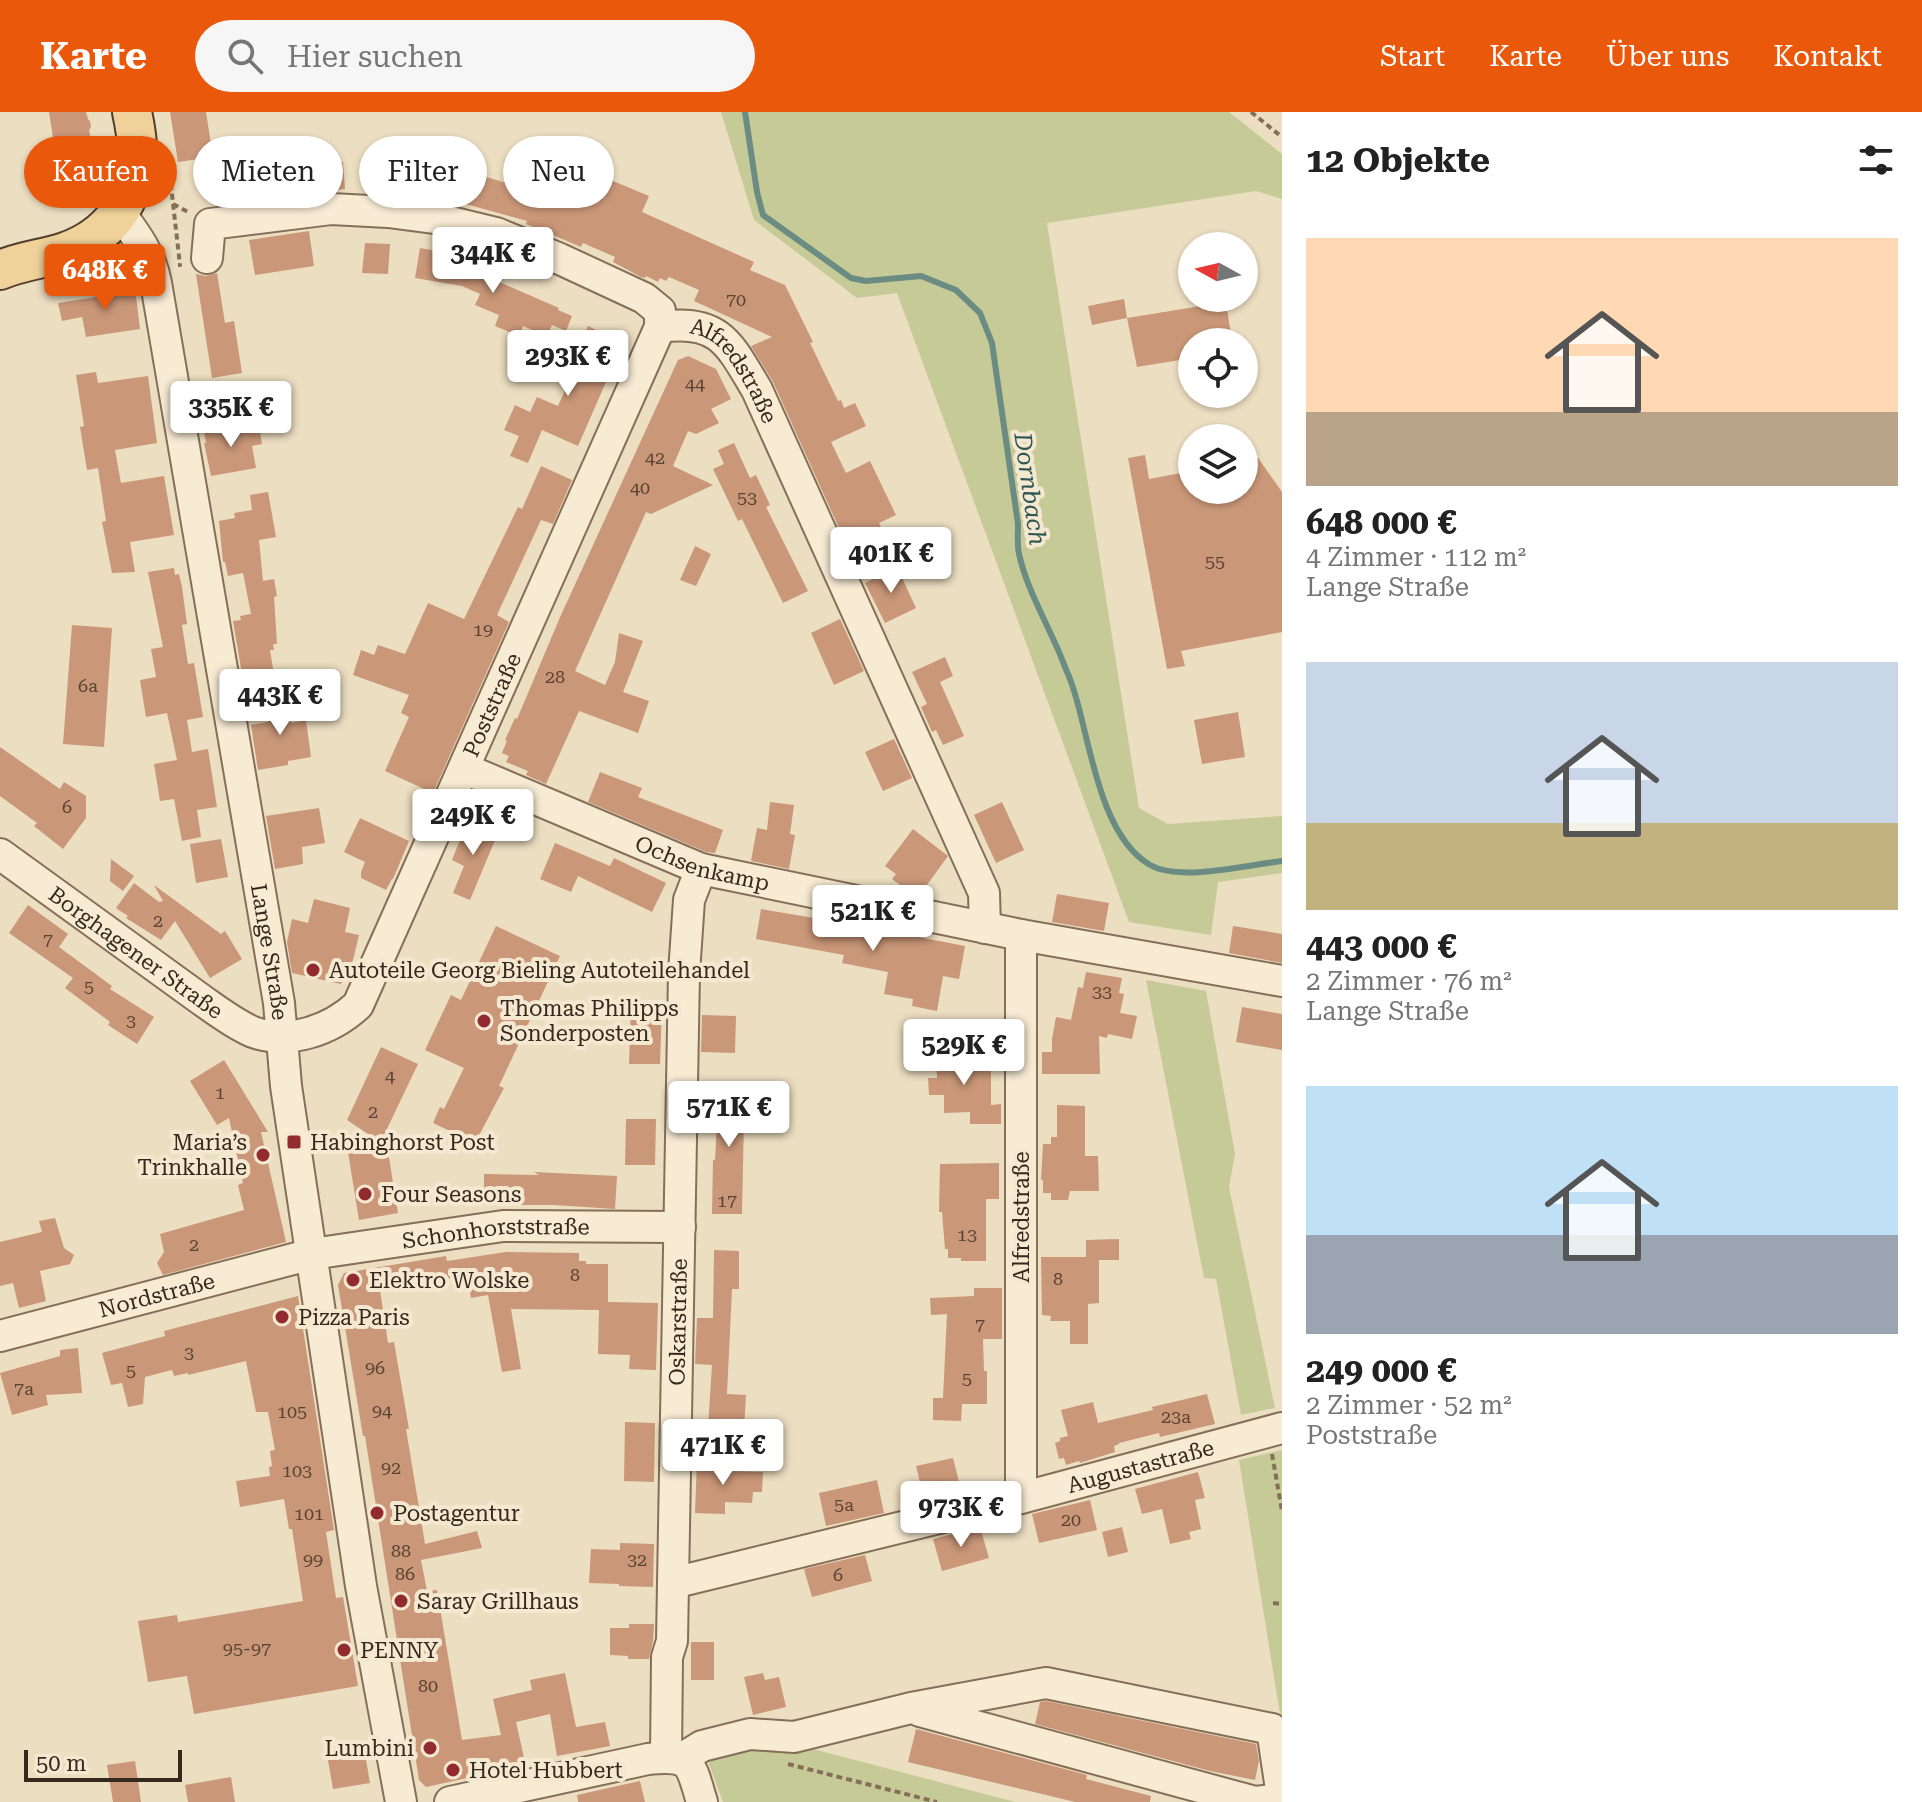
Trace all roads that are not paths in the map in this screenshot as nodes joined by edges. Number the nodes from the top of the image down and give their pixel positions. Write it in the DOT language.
graph roads {
  1 [pos="132,112"];
  2 [pos="120,213"];
  3 [pos="207,258"];
  4 [pos="0,270"];
  5 [pos="660,327"];
  6 [pos="465,769"];
  7 [pos="0,854"];
  8 [pos="701,869"];
  9 [pos="985,928"];
  10 [pos="1021,935"];
  11 [pos="1282,981"];
  12 [pos="281,1038"];
  13 [pos="680,1227"];
  14 [pos="312,1254"];
  15 [pos="0,1336"];
  16 [pos="1275,1430"];
  17 [pos="1021,1498"];
  18 [pos="673,1583"];
  19 [pos="911,1708"];
  20 [pos="674,1758"];
  21 [pos="1282,1797"];
  22 [pos="401,1802"];
  23 [pos="450,1802"];
  24 [pos="702,1802"];
  1 -- 2 [label="main road"];
  2 -- 4 [label="main road"];
  2 -- 12 [label="street, Lange Straße"];
  3 -- 5 [label="street, Alfredstraße"];
  5 -- 6 [label="street, Poststraße"];
  5 -- 9 [label="street, Alfredstraße"];
  6 -- 8 [label="street, Ochsenkamp"];
  6 -- 12 [label="street, Poststraße"];
  7 -- 12 [label="street, Borghagener Straße"];
  8 -- 9 [label="street, Ochsenkamp"];
  8 -- 13 [label="street, Oskarstraße"];
  9 -- 10 [label="street, Ochsenkamp"];
  10 -- 11 [label="street, Ochsenkamp"];
  10 -- 17 [label="street, Alfredstraße"];
  12 -- 14 [label="street, Lange Straße"];
  13 -- 14 [label="street, Schonhorststraße"];
  13 -- 18 [label="street, Oskarstraße"];
  14 -- 15 [label="street, Nordstraße"];
  14 -- 22 [label="street, Lange Straße"];
  16 -- 17 [label="street, Augustastraße"];
  17 -- 18 [label="street, Augustastraße"];
  18 -- 20 [label="street, Oskarstraße"];
  19 -- 20 [label="street"];
  19 -- 21 [label="street"];
  19 -- 21 [label="street"];
  20 -- 23 [label="street"];
  20 -- 24 [label="street, Oskarstraße"];
}
